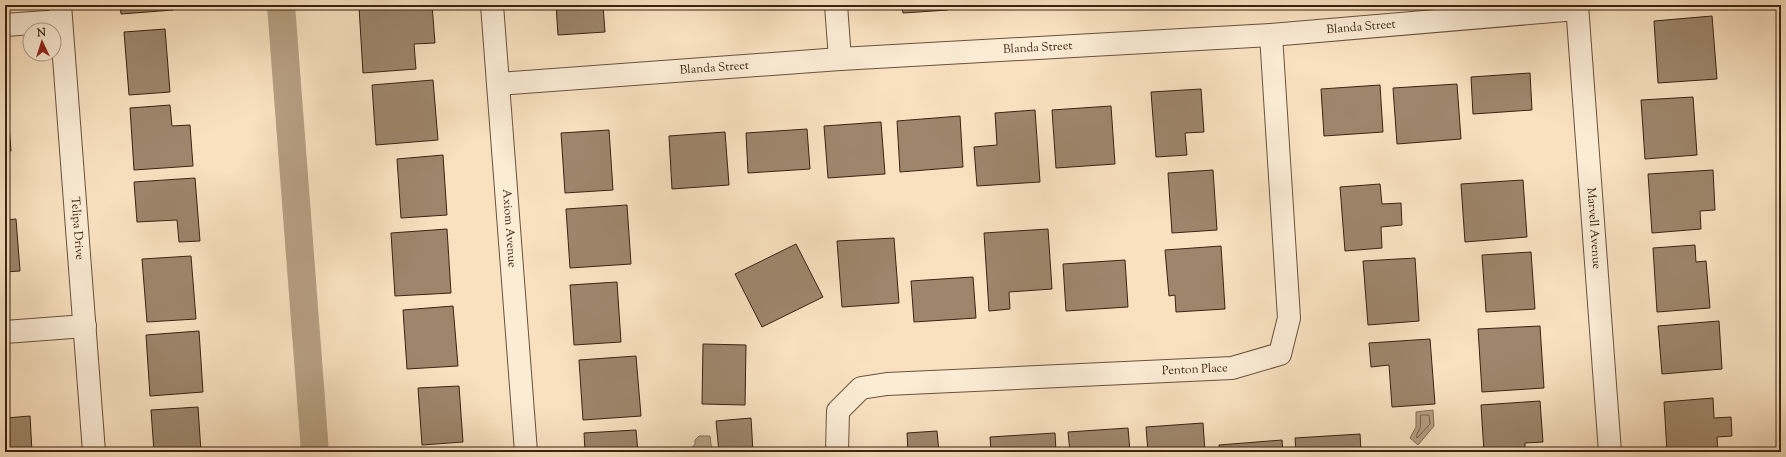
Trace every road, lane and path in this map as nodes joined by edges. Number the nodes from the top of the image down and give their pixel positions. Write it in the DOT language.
graph roads {
  1 [pos="492,5"];
  2 [pos="836,5"];
  3 [pos="1577,7"];
  4 [pos="60,13"];
  5 [pos="5,25"];
  6 [pos="1271,35"];
  7 [pos="840,59"];
  8 [pos="498,84"];
  9 [pos="85,326"];
  10 [pos="5,332"];
  11 [pos="94,452"];
  12 [pos="526,452"];
  13 [pos="837,452"];
  14 [pos="1610,452"];
  1 -- 8 [label="street, Axiom Avenue"];
  2 -- 7 [label="street"];
  3 -- 6 [label="street, Blanda Street"];
  3 -- 14 [label="street, Marvell Avenue"];
  4 -- 5 [label="street"];
  4 -- 9 [label="street, Telipa Drive"];
  6 -- 7 [label="street, Blanda Street"];
  6 -- 13 [label="street, Penton Place"];
  7 -- 8 [label="street, Blanda Street"];
  8 -- 12 [label="street, Axiom Avenue"];
  9 -- 10 [label="street"];
  9 -- 11 [label="street, Telipa Drive"];
}
